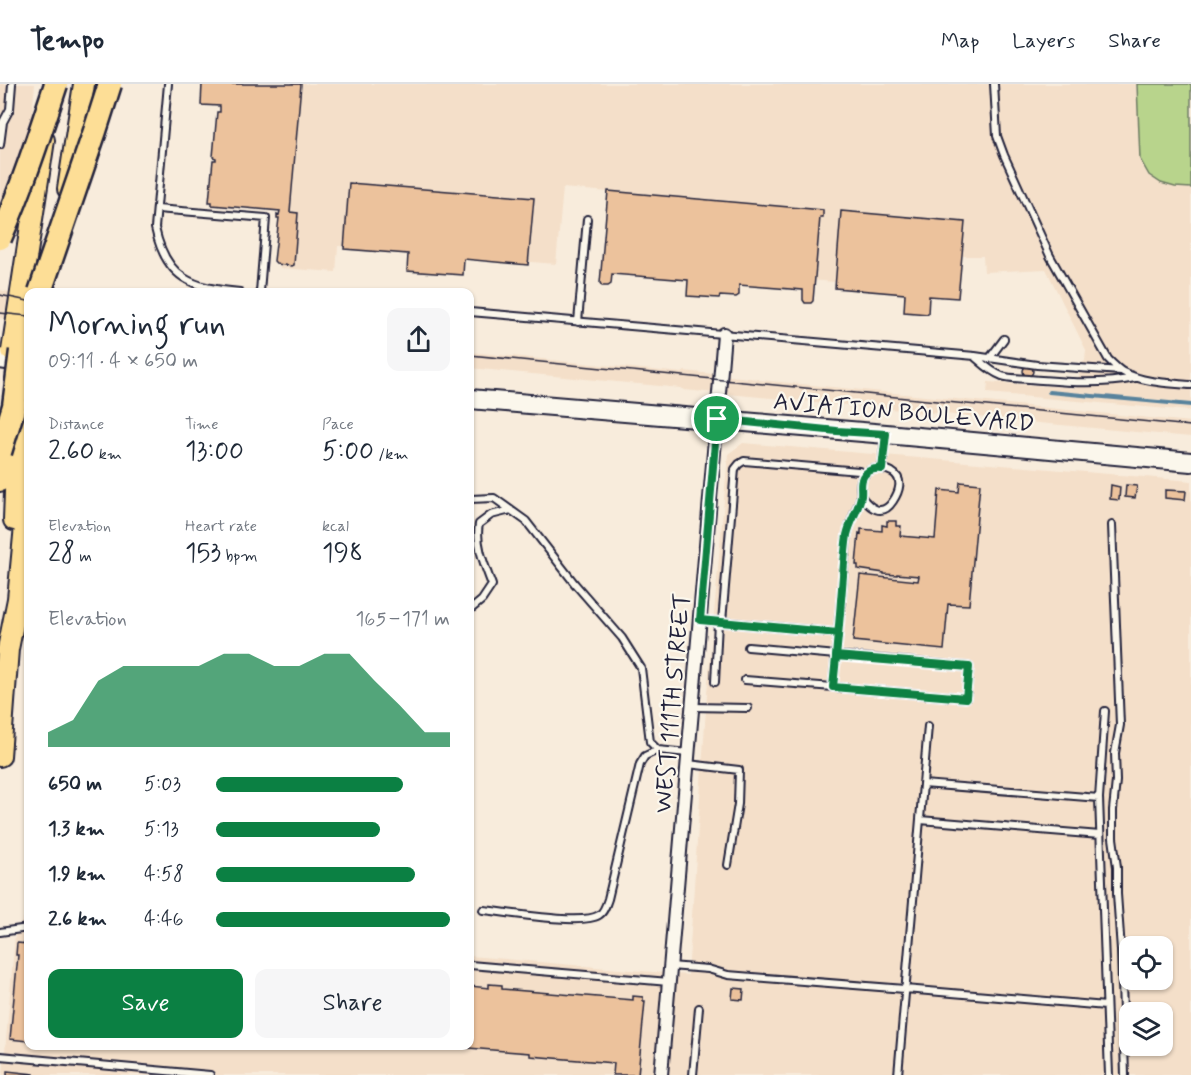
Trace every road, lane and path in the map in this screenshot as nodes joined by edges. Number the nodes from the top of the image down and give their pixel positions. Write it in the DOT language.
graph roads {
  1 [pos="12,84"];
  2 [pos="54,84"];
  3 [pos="74,84"];
  4 [pos="84,84"];
  5 [pos="110,84"];
  6 [pos="168,84"];
  7 [pos="994,84"];
  8 [pos="77,128"];
  9 [pos="0,145"];
  10 [pos="157,209"];
  11 [pos="587,219"];
  12 [pos="0,230"];
  13 [pos="31,234"];
  14 [pos="0,238"];
  15 [pos="24,288"];
  16 [pos="24,288"];
  17 [pos="41,288"];
  18 [pos="54,288"];
  19 [pos="209,288"];
  20 [pos="260,288"];
  21 [pos="474,312"];
  22 [pos="578,322"];
  23 [pos="724,334"];
  24 [pos="24,336"];
  25 [pos="1004,339"];
  26 [pos="975,356"];
  27 [pos="15,358"];
  28 [pos="989,359"];
  29 [pos="1121,371"];
  30 [pos="1136,377"];
  31 [pos="1191,385"];
  32 [pos="474,399"];
  33 [pos="0,407"];
  34 [pos="717,419"];
  35 [pos="886,434"];
  36 [pos="0,452"];
  37 [pos="1191,462"];
  38 [pos="882,469"];
  39 [pos="865,474"];
  40 [pos="0,481"];
  41 [pos="861,495"];
  42 [pos="474,499"];
  43 [pos="511,510"];
  44 [pos="1112,525"];
  45 [pos="24,536"];
  46 [pos="18,599"];
  47 [pos="474,607"];
  48 [pos="700,620"];
  49 [pos="720,622"];
  50 [pos="0,631"];
  51 [pos="838,633"];
  52 [pos="748,647"];
  53 [pos="4,649"];
  54 [pos="836,656"];
  55 [pos="745,680"];
  56 [pos="715,682"];
  57 [pos="833,687"];
  58 [pos="693,707"];
  59 [pos="748,708"];
  60 [pos="1105,711"];
  61 [pos="928,726"];
  62 [pos="658,750"];
  63 [pos="0,756"];
  64 [pos="688,759"];
  65 [pos="923,784"];
  66 [pos="1099,798"];
  67 [pos="920,820"];
  68 [pos="1100,835"];
  69 [pos="728,865"];
  70 [pos="483,910"];
  71 [pos="24,929"];
  72 [pos="0,932"];
  73 [pos="474,965"];
  74 [pos="670,966"];
  75 [pos="669,982"];
  76 [pos="905,989"];
  77 [pos="1106,1006"];
  78 [pos="699,1008"];
  79 [pos="0,1056"];
  80 [pos="210,1075"];
  81 [pos="661,1075"];
  82 [pos="693,1075"];
  83 [pos="898,1075"];
  84 [pos="1108,1075"];
  85 [pos="1125,1075"];
  1 -- 9 [label="lane"];
  2 -- 13 [label="main road"];
  2 -- 14 [label="highway, bridge"];
  3 -- 8 [label="main road"];
  4 -- 8 [label="main road"];
  5 -- 17 [label="highway, bridge"];
  6 -- 10 [label="lane"];
  7 -- 29 [label="lane"];
  8 -- 18 [label="main road"];
  10 -- 19 [label="lane"];
  10 -- 20 [label="lane"];
  11 -- 22 [label="lane"];
  12 -- 13 [label="street"];
  13 -- 15 [label="main road"];
  16 -- 27 [label="main road"];
  21 -- 22 [label="lane"];
  22 -- 23 [label="lane"];
  23 -- 26 [label="lane"];
  23 -- 34 [label="street, WEST 111TH STREET"];
  24 -- 27 [label="highway"];
  25 -- 28 [label="lane"];
  26 -- 28 [label="lane"];
  26 -- 30 [label="lane"];
  27 -- 33 [label="highway, bridge"];
  27 -- 36 [label="highway, bridge"];
  27 -- 40 [label="main road"];
  27 -- 46 [label="main road"];
  28 -- 29 [label="lane"];
  29 -- 30 [label="lane"];
  30 -- 31 [label="lane"];
  32 -- 34 [label="main road, AVIATION BOULEVARD"];
  34 -- 35 [label="main road, AVIATION BOULEVARD"];
  34 -- 48 [label="street, WEST 111TH STREET"];
  35 -- 37 [label="main road, AVIATION BOULEVARD"];
  35 -- 38 [label="lane"];
  38 -- 39 [label="lane"];
  38 -- 41 [label="lane"];
  39 -- 41 [label="lane"];
  39 -- 49 [label="lane"];
  41 -- 51 [label="lane"];
  42 -- 43 [label="lane"];
  43 -- 47 [label="lane"];
  43 -- 62 [label="lane"];
  44 -- 85 [label="lane"];
  45 -- 46 [label="main road"];
  46 -- 53 [label="main road"];
  48 -- 49 [label="lane"];
  48 -- 58 [label="street, WEST 111TH STREET"];
  49 -- 51 [label="lane"];
  49 -- 56 [label="lane"];
  50 -- 53 [label="main road"];
  51 -- 54 [label="lane"];
  52 -- 54 [label="lane"];
  53 -- 63 [label="main road"];
  54 -- 57 [label="lane"];
  54 -- 57 [label="lane"];
  55 -- 57 [label="lane"];
  58 -- 59 [label="lane"];
  58 -- 64 [label="street, WEST 111TH STREET"];
  60 -- 66 [label="lane"];
  61 -- 65 [label="lane"];
  62 -- 64 [label="lane"];
  62 -- 70 [label="lane"];
  64 -- 69 [label="lane"];
  64 -- 74 [label="street, WEST 111TH STREET"];
  65 -- 66 [label="lane"];
  65 -- 67 [label="lane"];
  66 -- 68 [label="lane"];
  67 -- 68 [label="lane"];
  67 -- 76 [label="lane"];
  68 -- 77 [label="lane"];
  71 -- 72 [label="lane"];
  73 -- 75 [label="lane"];
  74 -- 75 [label="street, WEST 111TH STREET"];
  74 -- 76 [label="lane"];
  75 -- 81 [label="street, WEST 111TH STREET"];
  76 -- 77 [label="lane"];
  76 -- 83 [label="lane"];
  77 -- 84 [label="lane"];
  78 -- 82 [label="lane"];
  79 -- 80 [label="lane"];
}
